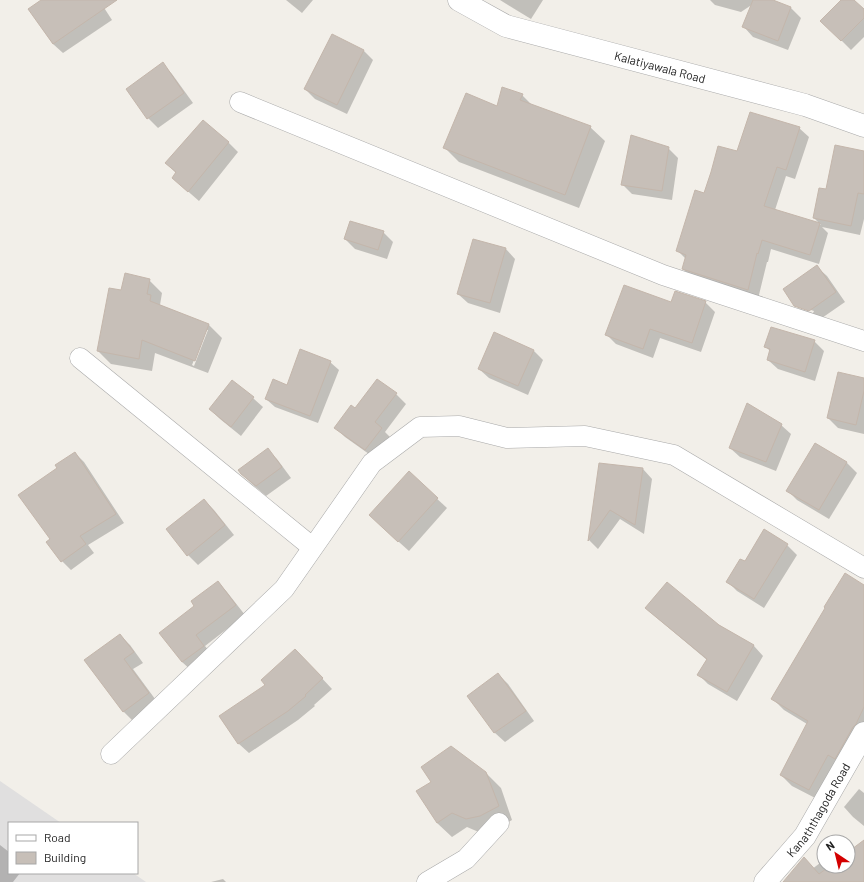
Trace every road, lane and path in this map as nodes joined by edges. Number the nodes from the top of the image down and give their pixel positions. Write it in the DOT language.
graph roads {
  1 [pos="459,0"];
  2 [pos="240,102"];
  3 [pos="864,126"];
  4 [pos="864,341"];
  5 [pos="80,358"];
  6 [pos="312,547"];
  7 [pos="864,568"];
  8 [pos="864,733"];
  9 [pos="111,754"];
  10 [pos="499,823"];
  11 [pos="427,882"];
  12 [pos="765,882"];
  1 -- 3 [label="street, Kalatiyawala Road"];
  2 -- 4 [label="street"];
  5 -- 6 [label="street"];
  6 -- 7 [label="street"];
  6 -- 9 [label="street"];
  8 -- 12 [label="street, Kanaththagoda Road"];
  10 -- 11 [label="street"];
}
